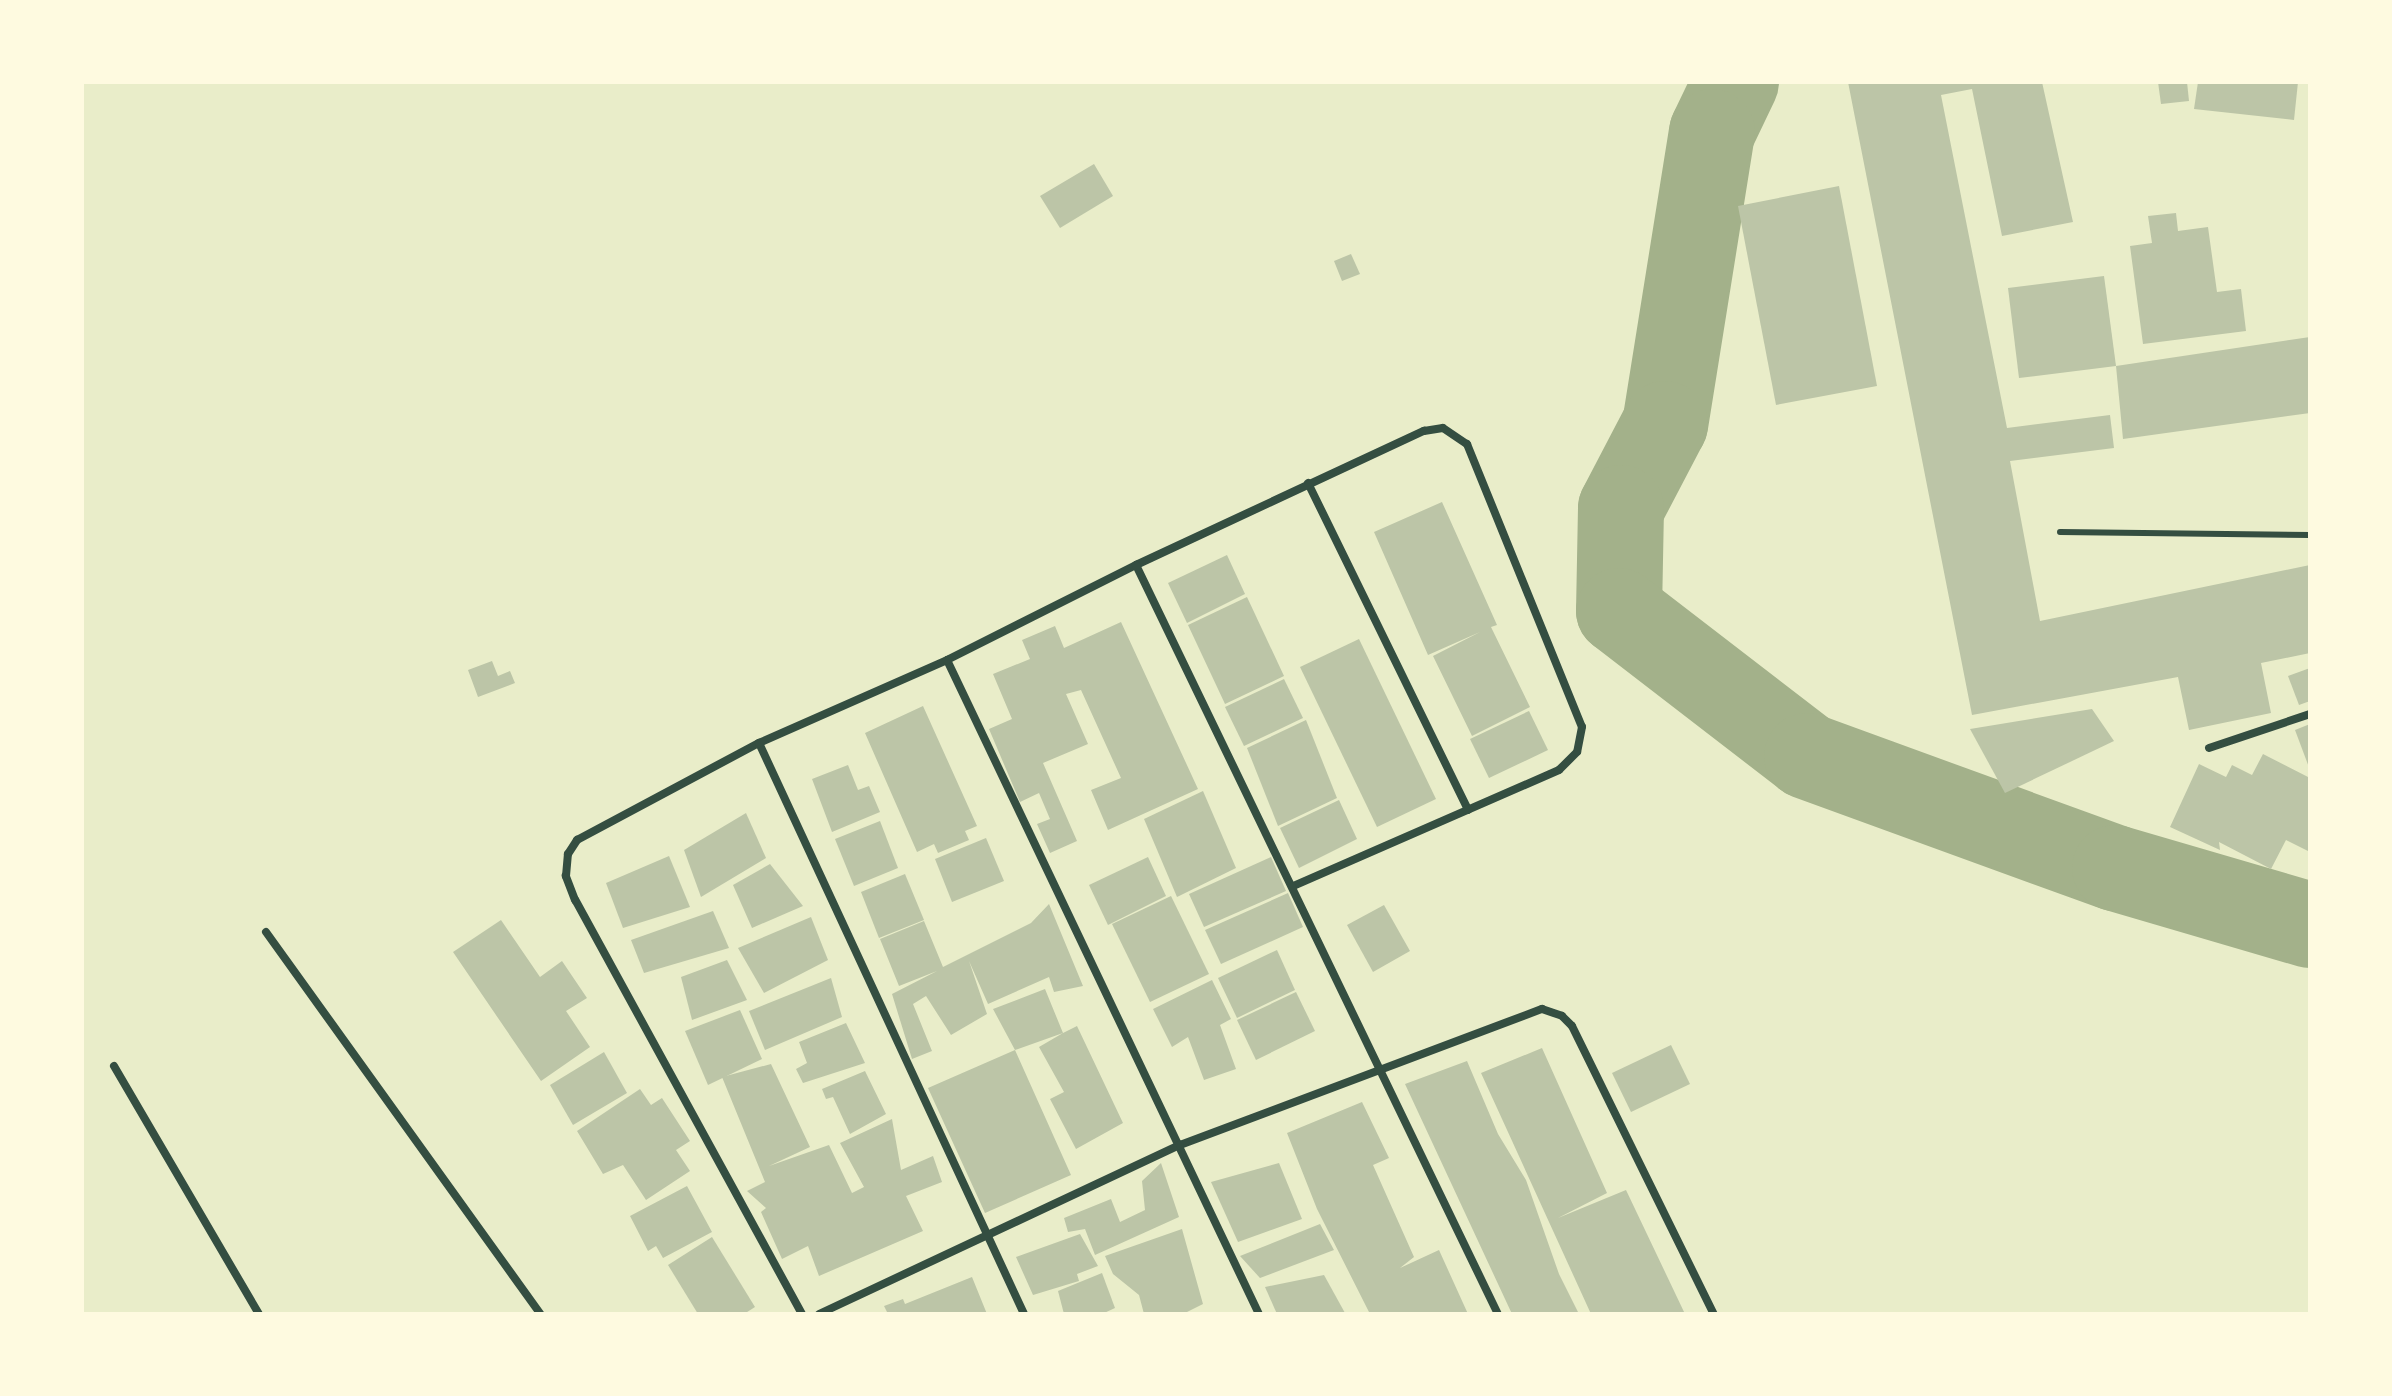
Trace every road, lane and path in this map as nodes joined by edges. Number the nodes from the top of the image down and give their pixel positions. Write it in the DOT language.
graph roads {
  1 [pos="1308,483"];
  2 [pos="2060,532"];
  3 [pos="2310,535"];
  4 [pos="1136,565"];
  5 [pos="947,660"];
  6 [pos="2310,714"];
  7 [pos="759,743"];
  8 [pos="2209,748"];
  9 [pos="1468,810"];
  10 [pos="1294,886"];
  11 [pos="266,932"];
  12 [pos="114,1066"];
  13 [pos="1382,1066"];
  14 [pos="1180,1145"];
  15 [pos="984,1233"];
  16 [pos="259,1314"];
  17 [pos="541,1314"];
  18 [pos="802,1314"];
  19 [pos="819,1314"];
  20 [pos="1024,1314"];
  21 [pos="1259,1314"];
  22 [pos="1498,1314"];
  23 [pos="1714,1314"];
  1 -- 4 [label="street"];
  1 -- 9 [label="street"];
  1 -- 9 [label="street"];
  2 -- 3 [label="lane"];
  4 -- 5 [label="street"];
  4 -- 10 [label="street"];
  5 -- 7 [label="street"];
  5 -- 14 [label="street"];
  6 -- 8 [label="street"];
  7 -- 15 [label="street"];
  7 -- 18 [label="street"];
  9 -- 10 [label="street"];
  10 -- 13 [label="street"];
  11 -- 17 [label="street"];
  12 -- 16 [label="street"];
  13 -- 14 [label="street"];
  13 -- 22 [label="street"];
  13 -- 23 [label="street"];
  14 -- 15 [label="street"];
  14 -- 21 [label="street"];
  15 -- 19 [label="street"];
  15 -- 20 [label="street"];
}
